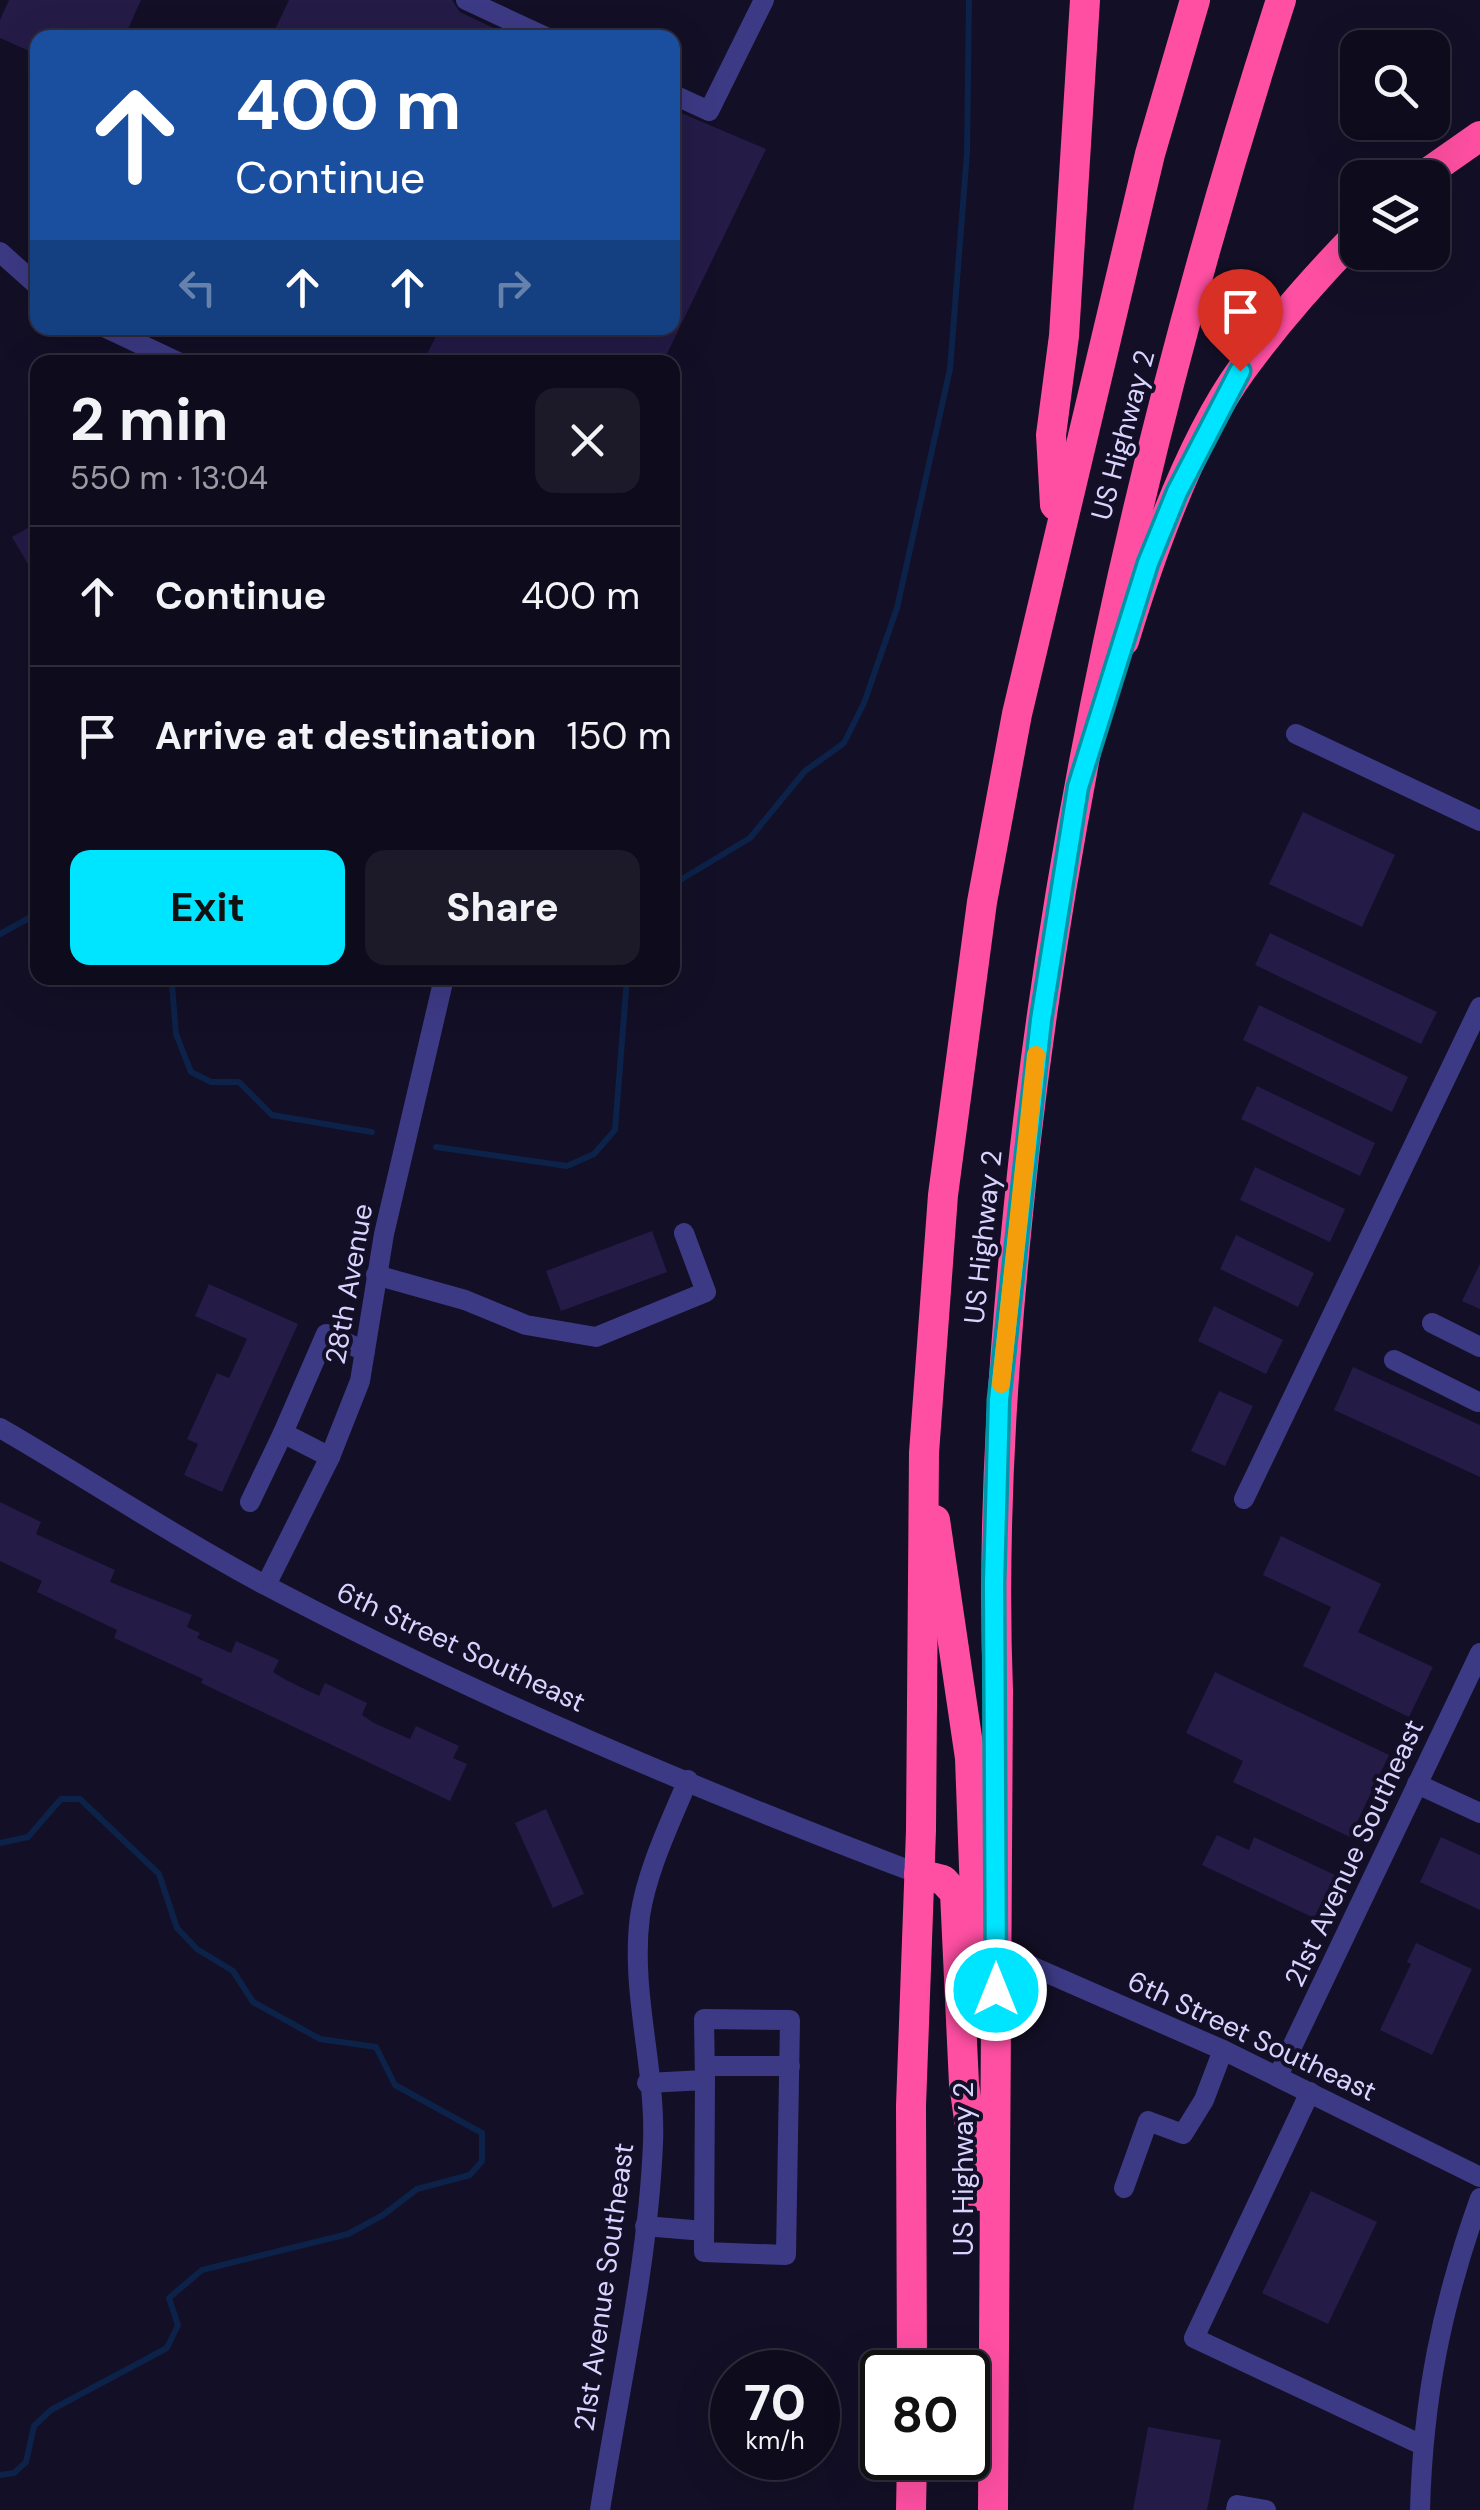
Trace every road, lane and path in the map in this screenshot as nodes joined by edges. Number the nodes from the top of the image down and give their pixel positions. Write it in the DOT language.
graph roads {
  1 [pos="466,0"];
  2 [pos="764,0"];
  3 [pos="1084,0"];
  4 [pos="1196,0"];
  5 [pos="1282,0"];
  6 [pos="531,30"];
  7 [pos="680,98"];
  8 [pos="1480,136"];
  9 [pos="1446,160"];
  10 [pos="0,252"];
  11 [pos="1340,255"];
  12 [pos="30,279"];
  13 [pos="121,335"];
  14 [pos="163,355"];
  15 [pos="1057,540"];
  16 [pos="1296,734"];
  17 [pos="1078,787"];
  18 [pos="1480,821"];
  19 [pos="442,985"];
  20 [pos="1480,1007"];
  21 [pos="684,1232"];
  22 [pos="376,1275"];
  23 [pos="1432,1323"];
  24 [pos="1480,1347"];
  25 [pos="365,1350"];
  26 [pos="1394,1360"];
  27 [pos="1480,1401"];
  28 [pos="0,1428"];
  29 [pos="283,1433"];
  30 [pos="924,1454"];
  31 [pos="330,1457"];
  32 [pos="1244,1499"];
  33 [pos="250,1502"];
  34 [pos="266,1585"];
  35 [pos="1480,1653"];
  36 [pos="688,1780"];
  37 [pos="1418,1784"];
  38 [pos="1480,1812"];
  39 [pos="919,1874"];
  40 [pos="997,1950"];
  41 [pos="1224,2050"];
  42 [pos="790,2066"];
  43 [pos="705,2073"];
  44 [pos="1278,2076"];
  45 [pos="648,2083"];
  46 [pos="1310,2092"];
  47 [pos="1480,2178"];
  48 [pos="1124,2188"];
  49 [pos="1480,2198"];
  50 [pos="645,2226"];
  51 [pos="704,2230"];
  52 [pos="994,2347"];
  53 [pos="912,2350"];
  54 [pos="1422,2445"];
  55 [pos="912,2480"];
  56 [pos="600,2510"];
  57 [pos="911,2510"];
  58 [pos="993,2510"];
  59 [pos="1236,2510"];
  60 [pos="1266,2510"];
  61 [pos="1420,2510"];
  1 -- 6 [label="street"];
  2 -- 7 [label="street"];
  3 -- 15 [label="highway"];
  4 -- 15 [label="highway, US Highway 2"];
  5 -- 17 [label="highway, US Highway 2"];
  8 -- 9 [label="highway"];
  10 -- 12 [label="street"];
  11 -- 17 [label="highway"];
  13 -- 14 [label="street"];
  15 -- 30 [label="highway, US Highway 2"];
  16 -- 18 [label="street"];
  17 -- 40 [label="highway, US Highway 2"];
  19 -- 22 [label="street, 28th Avenue"];
  20 -- 32 [label="street"];
  21 -- 22 [label="street"];
  22 -- 25 [label="street, 28th Avenue"];
  23 -- 24 [label="street"];
  25 -- 29 [label="street"];
  25 -- 31 [label="street, 28th Avenue"];
  26 -- 27 [label="street"];
  28 -- 34 [label="street, 6th Street Southeast"];
  29 -- 31 [label="street"];
  29 -- 33 [label="street"];
  30 -- 39 [label="highway, US Highway 2"];
  30 -- 40 [label="highway"];
  31 -- 34 [label="street, 28th Avenue"];
  34 -- 36 [label="street, 6th Street Southeast"];
  35 -- 37 [label="street, 21st Avenue Southeast"];
  36 -- 39 [label="street, 6th Street Southeast"];
  36 -- 45 [label="street, 21st Avenue Southeast"];
  37 -- 38 [label="street"];
  37 -- 44 [label="street, 21st Avenue Southeast"];
  39 -- 52 [label="highway"];
  39 -- 53 [label="highway, US Highway 2"];
  40 -- 41 [label="street, 6th Street Southeast"];
  40 -- 52 [label="highway, US Highway 2"];
  41 -- 44 [label="street, 6th Street Southeast"];
  41 -- 48 [label="street"];
  42 -- 43 [label="street"];
  42 -- 43 [label="street"];
  42 -- 51 [label="street"];
  43 -- 45 [label="street"];
  43 -- 51 [label="street"];
  44 -- 46 [label="street, 6th Street Southeast"];
  45 -- 50 [label="street, 21st Avenue Southeast"];
  46 -- 47 [label="street, 6th Street Southeast"];
  46 -- 54 [label="street"];
  49 -- 54 [label="street"];
  50 -- 51 [label="street"];
  50 -- 56 [label="street, 21st Avenue Southeast"];
  52 -- 58 [label="highway, US Highway 2"];
  54 -- 61 [label="street"];
  55 -- 57 [label="highway"];
  59 -- 60 [label="street"];
}
